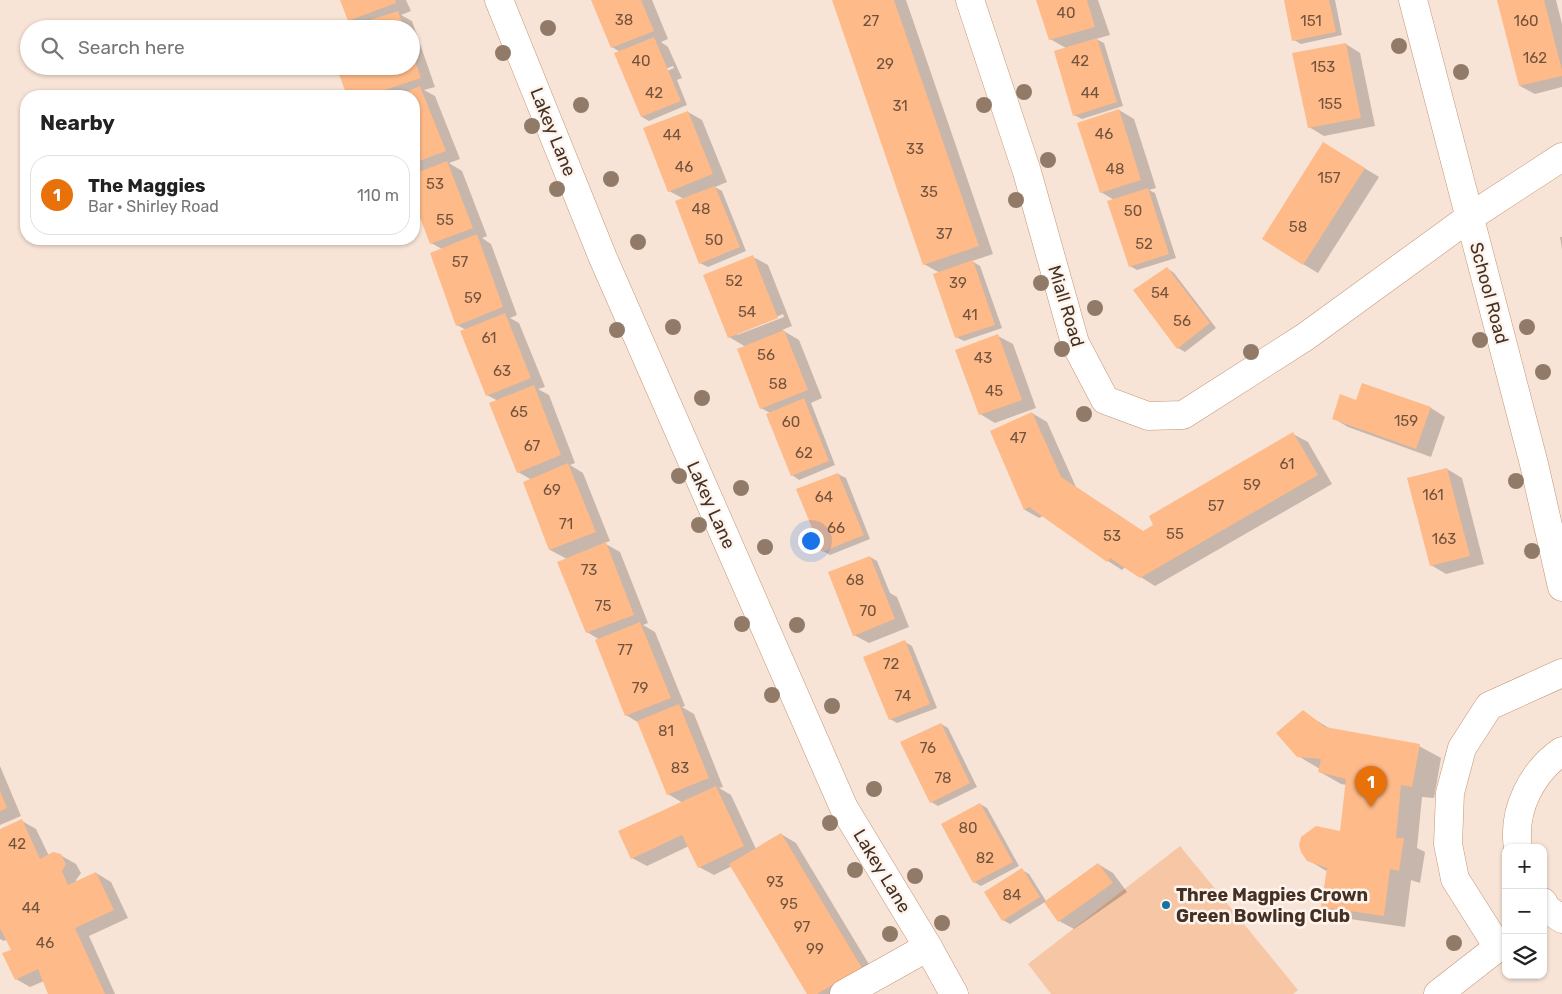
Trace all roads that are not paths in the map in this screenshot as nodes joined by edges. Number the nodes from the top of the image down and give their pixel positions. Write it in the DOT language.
graph roads {
  1 [pos="499,0"];
  2 [pos="970,0"];
  3 [pos="1413,0"];
  4 [pos="1562,157"];
  5 [pos="1470,218"];
  6 [pos="1562,586"];
  7 [pos="1562,673"];
  8 [pos="1562,751"];
  9 [pos="1517,844"];
  10 [pos="1502,944"];
  11 [pos="928,947"];
  12 [pos="844,994"];
  13 [pos="954,994"];
  14 [pos="1438,994"];
  1 -- 11 [label="street, Lakey Lane"];
  2 -- 5 [label="street, Miall Road"];
  3 -- 5 [label="street, School Road"];
  4 -- 5 [label="street, Miall Road"];
  5 -- 6 [label="street, School Road"];
  7 -- 10 [label="street"];
  8 -- 9 [label="street"];
  10 -- 14 [label="street"];
  11 -- 12 [label="street"];
  11 -- 13 [label="street, Lakey Lane"];
}
